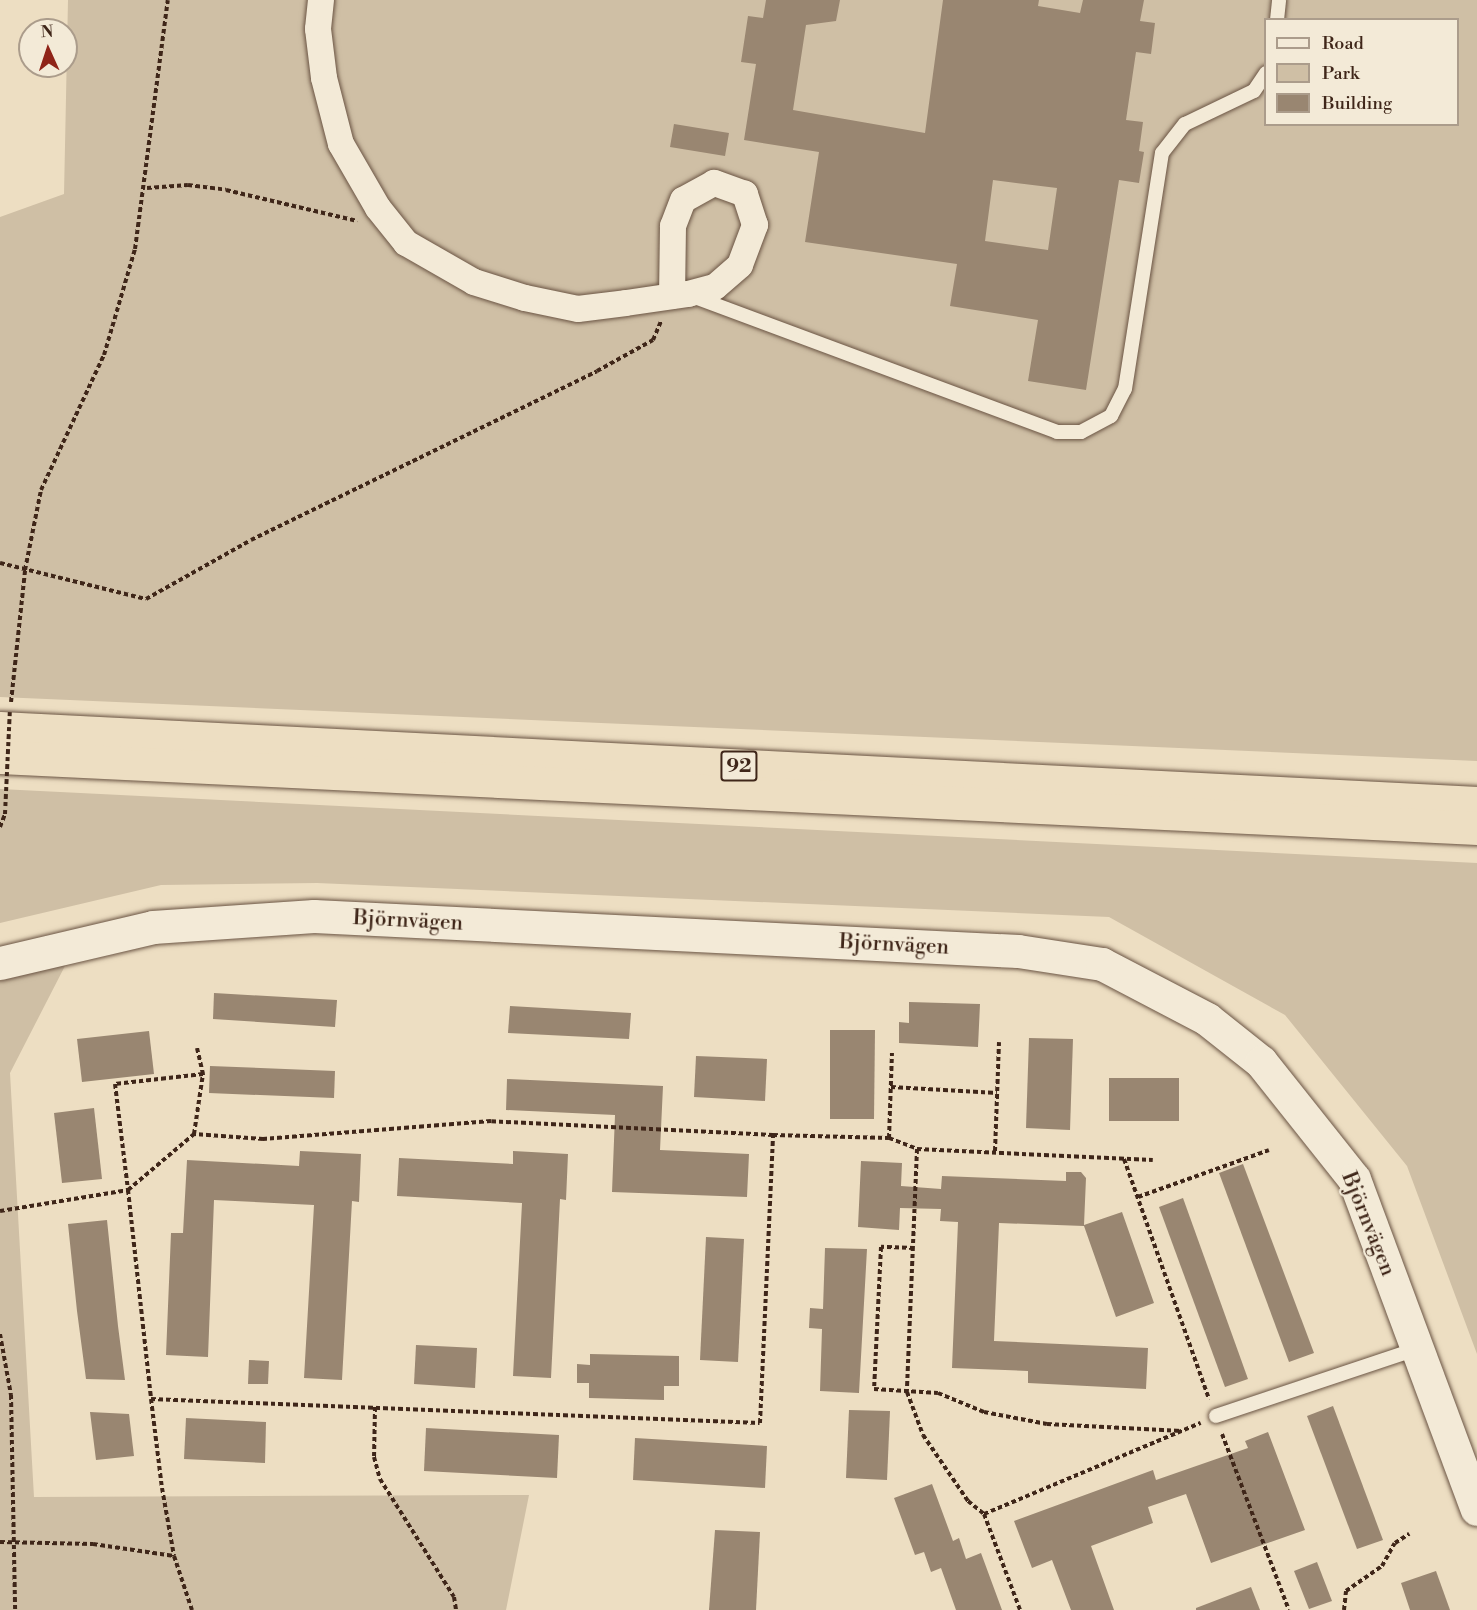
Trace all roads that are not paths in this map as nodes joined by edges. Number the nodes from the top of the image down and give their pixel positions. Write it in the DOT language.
graph roads {
  1 [pos="321,0"];
  2 [pos="1279,0"];
  3 [pos="1277,18"];
  4 [pos="1264,76"];
  5 [pos="680,295"];
  6 [pos="5,719"];
  7 [pos="0,757"];
  8 [pos="1477,803"];
  9 [pos="1477,828"];
  10 [pos="0,963"];
  11 [pos="1416,1349"];
  12 [pos="1216,1416"];
  13 [pos="1477,1509"];
  1 -- 5 [label="street"];
  2 -- 3 [label="lane"];
  4 -- 5 [label="lane"];
  6 -- 8 [label="highway, 92"];
  7 -- 9 [label="highway, 92"];
  10 -- 11 [label="street, Björnvägen"];
  11 -- 12 [label="lane"];
  11 -- 13 [label="street, Björnvägen"];
}
